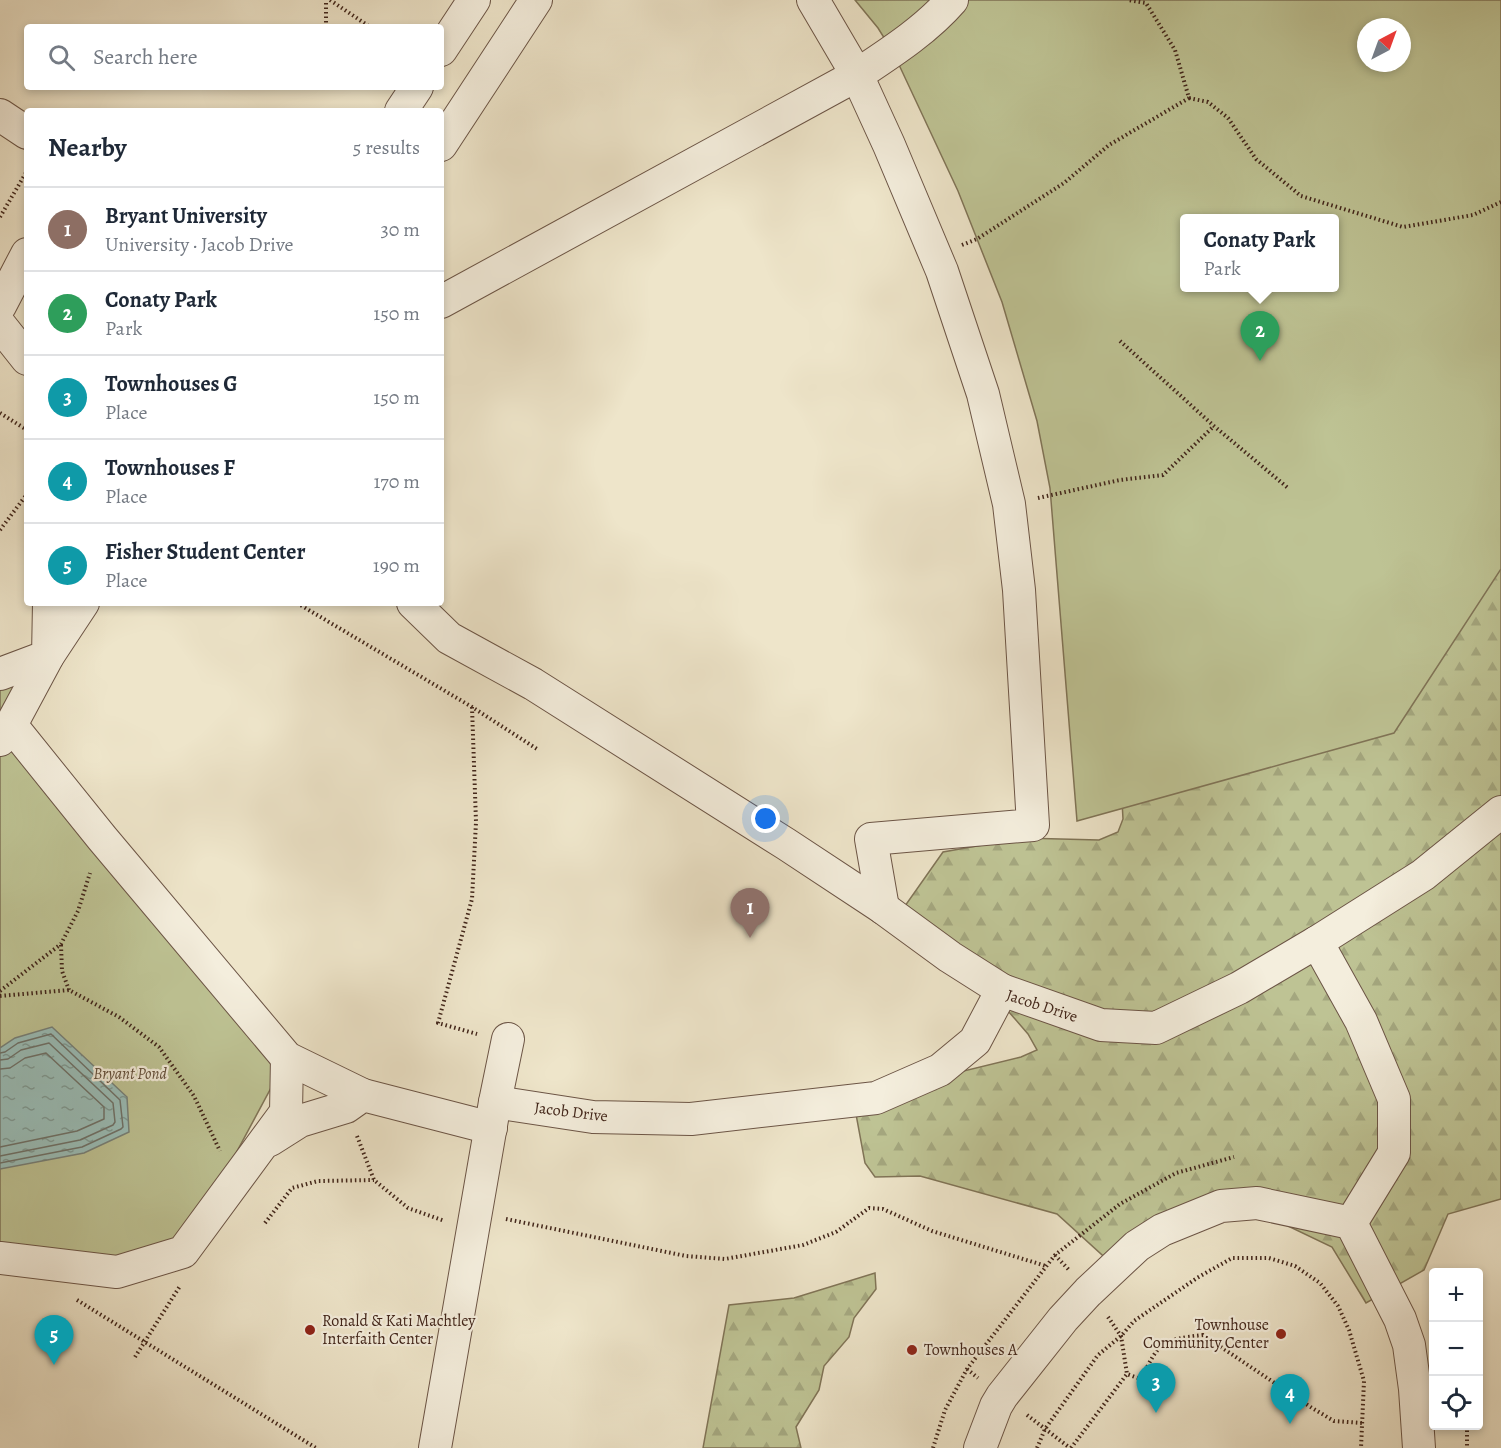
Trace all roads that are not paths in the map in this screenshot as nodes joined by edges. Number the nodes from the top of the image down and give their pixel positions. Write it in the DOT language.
graph roads {
  1 [pos="474,0"];
  2 [pos="536,0"];
  3 [pos="813,0"];
  4 [pos="952,0"];
  5 [pos="444,45"];
  6 [pos="857,75"];
  7 [pos="415,90"];
  8 [pos="403,108"];
  9 [pos="0,115"];
  10 [pos="24,132"];
  11 [pos="444,140"];
  12 [pos="24,260"];
  13 [pos="444,300"];
  14 [pos="0,306"];
  15 [pos="0,325"];
  16 [pos="24,355"];
  17 [pos="48,606"];
  18 [pos="81,606"];
  19 [pos="416,606"];
  20 [pos="48,656"];
  21 [pos="0,674"];
  22 [pos="5,732"];
  23 [pos="1501,812"];
  24 [pos="884,908"];
  25 [pos="1317,942"];
  26 [pos="1002,990"];
  27 [pos="508,1039"];
  28 [pos="287,1058"];
  29 [pos="355,1101"];
  30 [pos="493,1115"];
  31 [pos="264,1144"];
  32 [pos="1351,1223"];
  33 [pos="0,1258"];
  34 [pos="435,1448"];
  35 [pos="980,1448"];
  36 [pos="1419,1448"];
  1 -- 5 [label="street"];
  2 -- 11 [label="street"];
  3 -- 6 [label="street"];
  4 -- 6 [label="street"];
  6 -- 13 [label="street"];
  6 -- 24 [label="street"];
  7 -- 8 [label="street"];
  9 -- 10 [label="street"];
  12 -- 14 [label="street"];
  15 -- 16 [label="street"];
  17 -- 20 [label="street"];
  18 -- 20 [label="street"];
  19 -- 24 [label="street"];
  20 -- 21 [label="street"];
  20 -- 22 [label="street"];
  22 -- 28 [label="street"];
  23 -- 25 [label="street, Jacob Drive"];
  24 -- 26 [label="street"];
  25 -- 26 [label="street, Jacob Drive"];
  25 -- 32 [label="street"];
  26 -- 30 [label="street, Jacob Drive"];
  27 -- 30 [label="street"];
  28 -- 29 [label="street, Jacob Drive"];
  28 -- 31 [label="street"];
  29 -- 30 [label="street, Jacob Drive"];
  29 -- 31 [label="street"];
  30 -- 34 [label="street"];
  31 -- 33 [label="street"];
  32 -- 35 [label="street"];
  32 -- 36 [label="street"];
}
